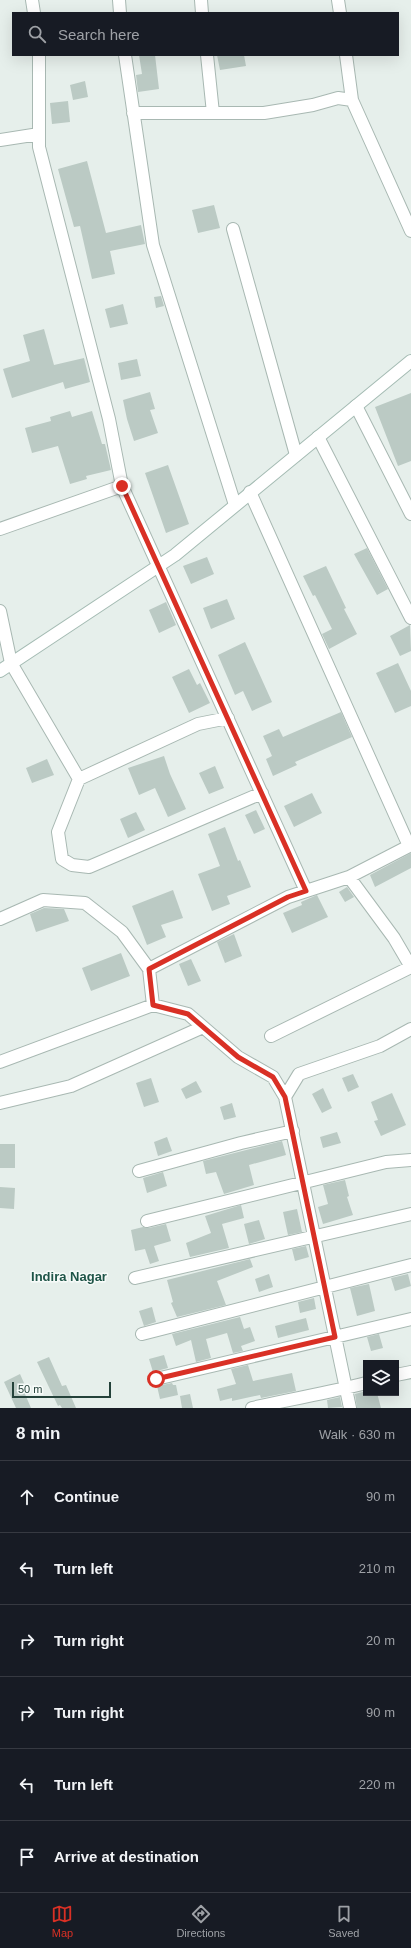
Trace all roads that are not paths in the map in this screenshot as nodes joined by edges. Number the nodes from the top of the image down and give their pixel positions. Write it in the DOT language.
graph roads {
  1 [pos="32,0"];
  2 [pos="119,0"];
  3 [pos="201,0"];
  4 [pos="338,0"];
  5 [pos="34,12"];
  6 [pos="120,12"];
  7 [pos="202,12"];
  8 [pos="340,12"];
  9 [pos="39,56"];
  10 [pos="126,56"];
  11 [pos="207,56"];
  12 [pos="346,56"];
  13 [pos="352,100"];
  14 [pos="133,113"];
  15 [pos="213,113"];
  16 [pos="39,134"];
  17 [pos="0,140"];
  18 [pos="233,229"];
  19 [pos="411,231"];
  20 [pos="411,361"];
  21 [pos="356,406"];
  22 [pos="318,437"];
  23 [pos="296,455"];
  24 [pos="122,486"];
  25 [pos="250,492"];
  26 [pos="235,505"];
  27 [pos="411,514"];
  28 [pos="0,529"];
  29 [pos="158,566"];
  30 [pos="0,611"];
  31 [pos="411,618"];
  32 [pos="11,663"];
  33 [pos="0,671"];
  34 [pos="228,718"];
  35 [pos="80,779"];
  36 [pos="262,793"];
  37 [pos="410,846"];
  38 [pos="348,877"];
  39 [pos="306,891"];
  40 [pos="0,919"];
  41 [pos="411,967"];
  42 [pos="149,969"];
  43 [pos="153,1005"];
  44 [pos="203,1027"];
  45 [pos="411,1029"];
  46 [pos="272,1036"];
  47 [pos="0,1062"];
  48 [pos="285,1097"];
  49 [pos="0,1103"];
  50 [pos="293,1131"];
  51 [pos="409,1157"];
  52 [pos="138,1171"];
  53 [pos="303,1182"];
  54 [pos="411,1214"];
  55 [pos="147,1221"];
  56 [pos="314,1236"];
  57 [pos="411,1265"];
  58 [pos="136,1278"];
  59 [pos="325,1286"];
  60 [pos="411,1319"];
  61 [pos="142,1334"];
  62 [pos="335,1337"];
  63 [pos="411,1372"];
  64 [pos="399,1374"];
  65 [pos="156,1379"];
  66 [pos="363,1384"];
  67 [pos="346,1389"];
  68 [pos="252,1408"];
  69 [pos="350,1408"];
  1 -- 5 [label="street"];
  2 -- 6 [label="street"];
  3 -- 7 [label="street"];
  4 -- 8 [label="street"];
  9 -- 16 [label="street"];
  10 -- 14 [label="street"];
  11 -- 15 [label="street"];
  12 -- 13 [label="street"];
  13 -- 15 [label="street"];
  13 -- 19 [label="street"];
  14 -- 15 [label="street"];
  14 -- 26 [label="street"];
  16 -- 17 [label="street"];
  16 -- 24 [label="street"];
  18 -- 23 [label="street"];
  20 -- 21 [label="street"];
  21 -- 22 [label="street"];
  21 -- 27 [label="street"];
  22 -- 23 [label="street"];
  22 -- 31 [label="street"];
  23 -- 25 [label="street"];
  24 -- 28 [label="street"];
  24 -- 29 [label="street"];
  25 -- 26 [label="street"];
  25 -- 37 [label="street"];
  26 -- 29 [label="street"];
  29 -- 32 [label="street"];
  29 -- 34 [label="street"];
  30 -- 32 [label="street"];
  32 -- 33 [label="street"];
  32 -- 35 [label="street"];
  34 -- 35 [label="street"];
  34 -- 36 [label="street"];
  35 -- 36 [label="street"];
  36 -- 39 [label="street"];
  37 -- 38 [label="street"];
  38 -- 39 [label="street"];
  38 -- 41 [label="street"];
  39 -- 42 [label="street"];
  40 -- 42 [label="street"];
  41 -- 46 [label="street"];
  42 -- 43 [label="street"];
  43 -- 44 [label="street"];
  43 -- 47 [label="street"];
  44 -- 48 [label="street"];
  44 -- 49 [label="street"];
  45 -- 48 [label="street"];
  48 -- 50 [label="street"];
  50 -- 52 [label="street"];
  50 -- 53 [label="street"];
  51 -- 53 [label="street"];
  53 -- 55 [label="street"];
  53 -- 56 [label="street"];
  54 -- 56 [label="street"];
  56 -- 58 [label="street"];
  56 -- 59 [label="street"];
  57 -- 59 [label="street"];
  59 -- 61 [label="street"];
  59 -- 62 [label="street"];
  60 -- 62 [label="street"];
  62 -- 65 [label="street"];
  62 -- 67 [label="street"];
  63 -- 64 [label="street"];
  66 -- 67 [label="street"];
  67 -- 68 [label="street"];
  67 -- 69 [label="street"];
}
